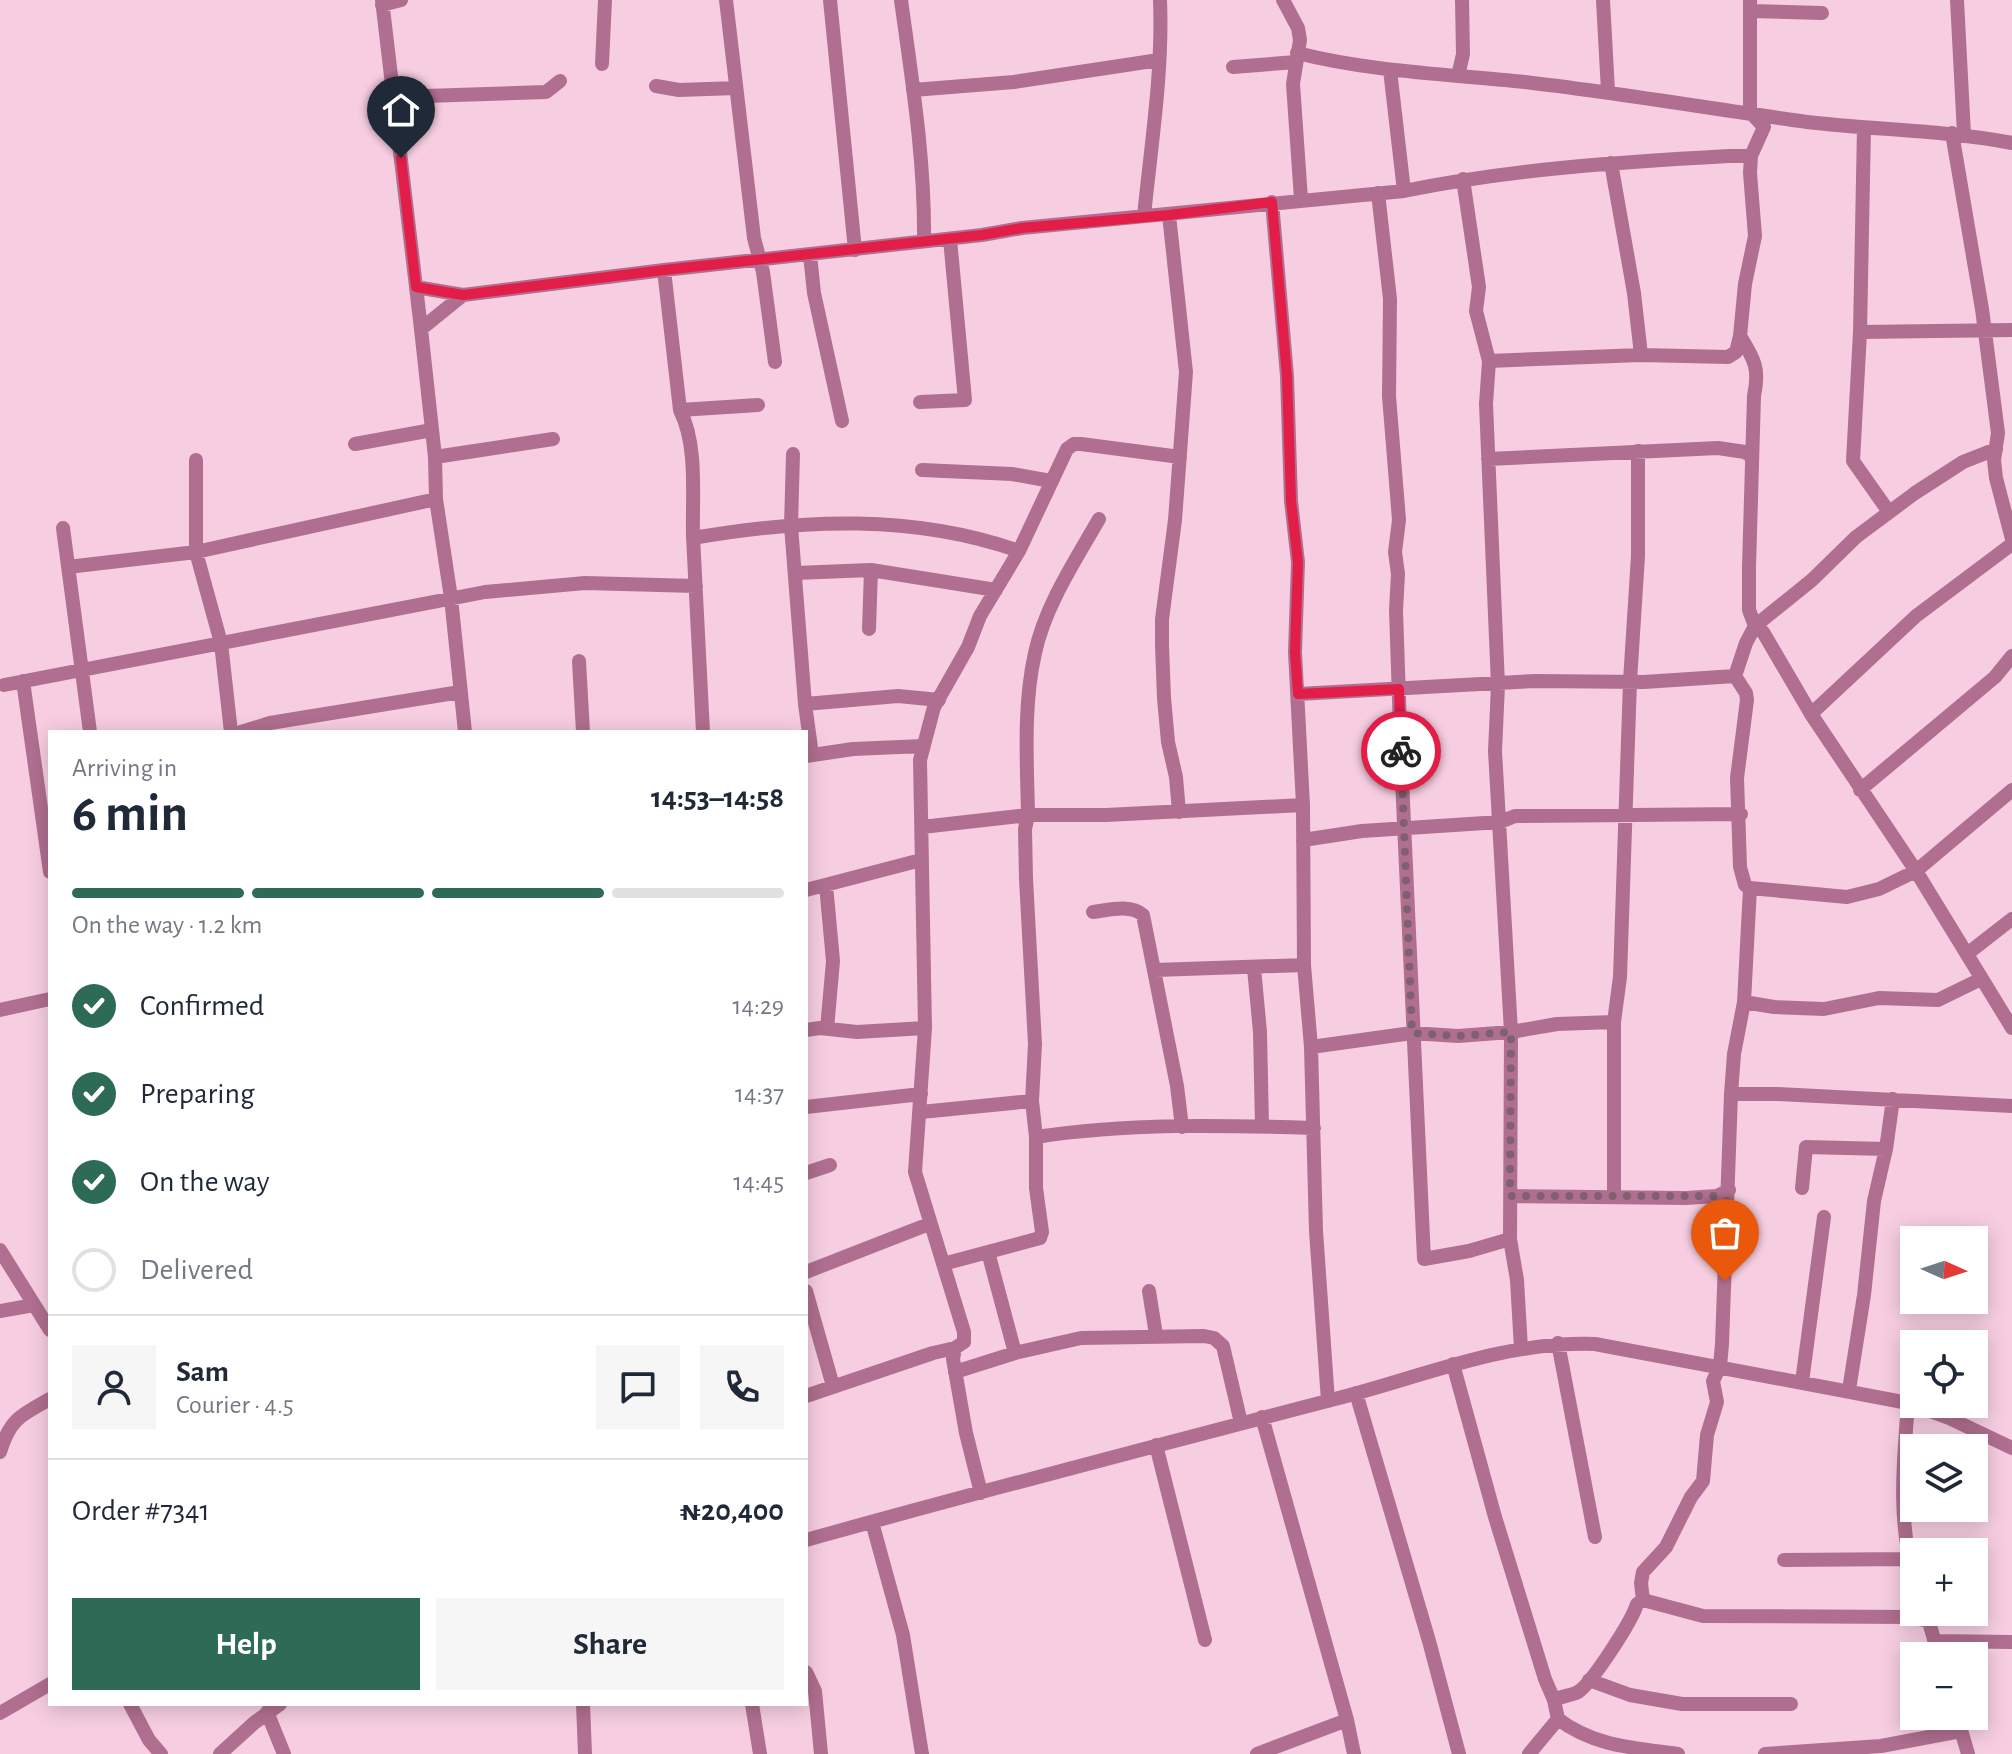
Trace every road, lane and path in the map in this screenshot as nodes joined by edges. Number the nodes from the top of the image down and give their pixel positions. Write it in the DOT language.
graph roads {
  1 [pos="401,0"];
  2 [pos="605,0"];
  3 [pos="726,0"];
  4 [pos="830,0"];
  5 [pos="901,0"];
  6 [pos="1160,0"];
  7 [pos="1283,0"];
  8 [pos="1462,0"];
  9 [pos="1957,0"];
  10 [pos="1606,1"];
  11 [pos="382,3"];
  12 [pos="1750,5"];
  13 [pos="1822,13"];
  14 [pos="1296,57"];
  15 [pos="1159,60"];
  16 [pos="602,64"];
  17 [pos="1233,67"];
  18 [pos="1390,70"];
  19 [pos="1458,76"];
  20 [pos="560,81"];
  21 [pos="656,86"];
  22 [pos="736,88"];
  23 [pos="913,90"];
  24 [pos="1608,91"];
  25 [pos="394,97"];
  26 [pos="1750,112"];
  27 [pos="1864,128"];
  28 [pos="1958,134"];
  29 [pos="2012,143"];
  30 [pos="1751,156"];
  31 [pos="1611,163"];
  32 [pos="1463,179"];
  33 [pos="1404,191"];
  34 [pos="1378,193"];
  35 [pos="1301,199"];
  36 [pos="1272,202"];
  37 [pos="1169,215"];
  38 [pos="1144,216"];
  39 [pos="950,239"];
  40 [pos="924,241"];
  41 [pos="855,250"];
  42 [pos="810,255"];
  43 [pos="758,261"];
  44 [pos="664,270"];
  45 [pos="416,287"];
  46 [pos="463,295"];
  47 [pos="421,329"];
  48 [pos="2012,330"];
  49 [pos="1985,331"];
  50 [pos="1860,332"];
  51 [pos="1740,336"];
  52 [pos="1641,355"];
  53 [pos="1489,361"];
  54 [pos="775,362"];
  55 [pos="920,402"];
  56 [pos="758,405"];
  57 [pos="680,410"];
  58 [pos="842,421"];
  59 [pos="432,430"];
  60 [pos="553,439"];
  61 [pos="355,444"];
  62 [pos="1996,449"];
  63 [pos="1638,451"];
  64 [pos="793,454"];
  65 [pos="435,457"];
  66 [pos="1180,457"];
  67 [pos="1752,457"];
  68 [pos="1488,459"];
  69 [pos="196,460"];
  70 [pos="922,470"];
  71 [pos="1051,481"];
  72 [pos="436,499"];
  73 [pos="1889,512"];
  74 [pos="1099,519"];
  75 [pos="791,526"];
  76 [pos="63,528"];
  77 [pos="693,538"];
  78 [pos="2012,541"];
  79 [pos="1019,551"];
  80 [pos="196,552"];
  81 [pos="68,567"];
  82 [pos="871,570"];
  83 [pos="795,573"];
  84 [pos="696,586"];
  85 [pos="996,590"];
  86 [pos="451,598"];
  87 [pos="1755,626"];
  88 [pos="869,629"];
  89 [pos="221,643"];
  90 [pos="2012,656"];
  91 [pos="579,661"];
  92 [pos="81,670"];
  93 [pos="1735,676"];
  94 [pos="23,681"];
  95 [pos="1630,681"];
  96 [pos="4,685"];
  97 [pos="1498,685"];
  98 [pos="1399,689"];
  99 [pos="460,692"];
  100 [pos="1298,694"];
  101 [pos="939,700"];
  102 [pos="805,704"];
  103 [pos="1811,714"];
  104 [pos="90,730"];
  105 [pos="231,730"];
  106 [pos="247,730"];
  107 [pos="465,730"];
  108 [pos="583,730"];
  109 [pos="703,730"];
  110 [pos="807,730"];
  111 [pos="923,746"];
  112 [pos="809,756"];
  113 [pos="43,771"];
  114 [pos="1860,790"];
  115 [pos="2012,790"];
  116 [pos="1303,805"];
  117 [pos="1179,812"];
  118 [pos="1741,814"];
  119 [pos="1028,815"];
  120 [pos="1626,815"];
  121 [pos="1500,822"];
  122 [pos="922,827"];
  123 [pos="1404,829"];
  124 [pos="1303,840"];
  125 [pos="48,843"];
  126 [pos="921,860"];
  127 [pos="1916,871"];
  128 [pos="826,885"];
  129 [pos="1750,888"];
  130 [pos="808,890"];
  131 [pos="1093,912"];
  132 [pos="2012,919"];
  133 [pos="1967,954"];
  134 [pos="1304,965"];
  135 [pos="1254,968"];
  136 [pos="1155,970"];
  137 [pos="1981,979"];
  138 [pos="48,999"];
  139 [pos="1744,1002"];
  140 [pos="0,1010"];
  141 [pos="1614,1022"];
  142 [pos="925,1028"];
  143 [pos="2012,1028"];
  144 [pos="827,1029"];
  145 [pos="808,1030"];
  146 [pos="1511,1032"];
  147 [pos="1412,1033"];
  148 [pos="1311,1047"];
  149 [pos="921,1094"];
  150 [pos="1731,1094"];
  151 [pos="1893,1099"];
  152 [pos="1032,1101"];
  153 [pos="2012,1106"];
  154 [pos="808,1107"];
  155 [pos="921,1112"];
  156 [pos="1262,1126"];
  157 [pos="1182,1127"];
  158 [pos="1314,1128"];
  159 [pos="1036,1137"];
  160 [pos="1886,1149"];
  161 [pos="830,1165"];
  162 [pos="808,1172"];
  163 [pos="1802,1188"];
  164 [pos="1510,1196"];
  165 [pos="1614,1196"];
  166 [pos="1725,1196"];
  167 [pos="1824,1217"];
  168 [pos="929,1224"];
  169 [pos="1510,1239"];
  170 [pos="0,1250"];
  171 [pos="988,1252"];
  172 [pos="943,1264"];
  173 [pos="808,1271"];
  174 [pos="1149,1291"];
  175 [pos="808,1301"];
  176 [pos="34,1305"];
  177 [pos="0,1311"];
  178 [pos="48,1327"];
  179 [pos="1156,1335"];
  180 [pos="1558,1343"];
  181 [pos="955,1348"];
  182 [pos="1521,1349"];
  183 [pos="1015,1353"];
  184 [pos="1453,1364"];
  185 [pos="1720,1366"];
  186 [pos="955,1372"];
  187 [pos="1802,1382"];
  188 [pos="833,1386"];
  189 [pos="1849,1390"];
  190 [pos="1356,1393"];
  191 [pos="808,1395"];
  192 [pos="48,1400"];
  193 [pos="1328,1401"];
  194 [pos="1900,1401"];
  195 [pos="1262,1417"];
  196 [pos="1907,1418"];
  197 [pos="1949,1418"];
  198 [pos="1241,1423"];
  199 [pos="1156,1445"];
  200 [pos="2012,1448"];
  201 [pos="0,1452"];
  202 [pos="981,1493"];
  203 [pos="872,1522"];
  204 [pos="1595,1537"];
  205 [pos="1908,1538"];
  206 [pos="808,1539"];
  207 [pos="1900,1559"];
  208 [pos="1784,1560"];
  209 [pos="1643,1600"];
  210 [pos="1900,1614"];
  211 [pos="1205,1640"];
  212 [pos="2012,1642"];
  213 [pos="1988,1644"];
  214 [pos="808,1676"];
  215 [pos="1589,1680"];
  216 [pos="48,1685"];
  217 [pos="1554,1700"];
  218 [pos="1791,1704"];
  219 [pos="131,1706"];
  220 [pos="583,1706"];
  221 [pos="752,1706"];
  222 [pos="274,1708"];
  223 [pos="0,1713"];
  224 [pos="1558,1719"];
  225 [pos="1347,1720"];
  226 [pos="1961,1731"];
  227 [pos="1881,1750"];
  228 [pos="161,1754"];
  229 [pos="220,1754"];
  230 [pos="284,1754"];
  231 [pos="585,1754"];
  232 [pos="760,1754"];
  233 [pos="821,1754"];
  234 [pos="922,1754"];
  235 [pos="1257,1754"];
  236 [pos="1354,1754"];
  237 [pos="1459,1754"];
  238 [pos="1529,1754"];
  239 [pos="1678,1754"];
  240 [pos="1765,1754"];
  241 [pos="1968,1754"];
  1 -- 11 [label="street"];
  2 -- 16 [label="street"];
  3 -- 22 [label="street"];
  4 -- 41 [label="street"];
  5 -- 23 [label="street"];
  6 -- 15 [label="street"];
  7 -- 14 [label="street"];
  8 -- 19 [label="street"];
  9 -- 28 [label="street"];
  10 -- 24 [label="street"];
  11 -- 25 [label="street"];
  12 -- 13 [label="street"];
  12 -- 26 [label="street"];
  14 -- 17 [label="street"];
  14 -- 18 [label="street"];
  14 -- 35 [label="street"];
  15 -- 23 [label="street"];
  15 -- 38 [label="street"];
  18 -- 19 [label="street"];
  18 -- 33 [label="street"];
  19 -- 24 [label="street"];
  20 -- 25 [label="street"];
  21 -- 22 [label="street"];
  22 -- 43 [label="street"];
  23 -- 40 [label="street"];
  24 -- 26 [label="street"];
  25 -- 45 [label="street"];
  26 -- 27 [label="street"];
  26 -- 30 [label="street"];
  27 -- 28 [label="street"];
  27 -- 50 [label="street"];
  28 -- 29 [label="street"];
  28 -- 49 [label="street"];
  30 -- 31 [label="street"];
  30 -- 51 [label="street"];
  31 -- 32 [label="street"];
  31 -- 52 [label="street"];
  32 -- 33 [label="street"];
  32 -- 53 [label="street"];
  33 -- 34 [label="street"];
  34 -- 35 [label="street"];
  34 -- 98 [label="street"];
  35 -- 36 [label="street"];
  36 -- 37 [label="street"];
  36 -- 100 [label="street"];
  37 -- 38 [label="street"];
  37 -- 66 [label="street"];
  38 -- 39 [label="street"];
  39 -- 40 [label="street"];
  39 -- 55 [label="street"];
  40 -- 41 [label="street"];
  41 -- 42 [label="street"];
  42 -- 43 [label="street"];
  42 -- 58 [label="street"];
  43 -- 44 [label="street"];
  43 -- 54 [label="street"];
  44 -- 46 [label="street"];
  44 -- 57 [label="street"];
  45 -- 46 [label="street"];
  45 -- 47 [label="street"];
  46 -- 47 [label="street"];
  47 -- 59 [label="street"];
  48 -- 49 [label="street"];
  49 -- 50 [label="street"];
  49 -- 62 [label="street"];
  50 -- 73 [label="street"];
  51 -- 52 [label="street"];
  51 -- 67 [label="street"];
  52 -- 53 [label="street"];
  53 -- 68 [label="street"];
  56 -- 57 [label="street"];
  57 -- 77 [label="street"];
  59 -- 61 [label="street"];
  59 -- 65 [label="street"];
  60 -- 65 [label="street"];
  62 -- 73 [label="street"];
  62 -- 78 [label="street"];
  63 -- 67 [label="street"];
  63 -- 68 [label="street"];
  63 -- 95 [label="street"];
  64 -- 75 [label="street"];
  65 -- 72 [label="street"];
  66 -- 71 [label="street"];
  66 -- 117 [label="street"];
  67 -- 87 [label="street"];
  68 -- 97 [label="street"];
  69 -- 80 [label="street"];
  70 -- 71 [label="street"];
  71 -- 79 [label="street"];
  72 -- 80 [label="street"];
  72 -- 86 [label="street"];
  73 -- 87 [label="street"];
  74 -- 119 [label="street"];
  75 -- 77 [label="street"];
  75 -- 79 [label="street"];
  75 -- 83 [label="street"];
  76 -- 81 [label="street"];
  77 -- 84 [label="street"];
  78 -- 103 [label="street"];
  79 -- 85 [label="street"];
  80 -- 81 [label="street"];
  80 -- 89 [label="street"];
  81 -- 92 [label="street"];
  82 -- 83 [label="street"];
  82 -- 85 [label="street"];
  82 -- 88 [label="street"];
  83 -- 102 [label="street"];
  84 -- 86 [label="street"];
  84 -- 109 [label="street"];
  85 -- 101 [label="street"];
  86 -- 89 [label="street"];
  86 -- 99 [label="street"];
  87 -- 93 [label="street"];
  87 -- 103 [label="street"];
  89 -- 92 [label="street"];
  89 -- 105 [label="street"];
  90 -- 114 [label="street"];
  91 -- 108 [label="street"];
  92 -- 94 [label="street"];
  92 -- 104 [label="street"];
  93 -- 95 [label="street"];
  93 -- 118 [label="street"];
  94 -- 96 [label="street"];
  94 -- 113 [label="street"];
  95 -- 97 [label="street"];
  95 -- 120 [label="street"];
  97 -- 98 [label="street"];
  97 -- 121 [label="street"];
  98 -- 100 [label="street"];
  98 -- 123 [label="street"];
  99 -- 106 [label="street"];
  99 -- 107 [label="street"];
  100 -- 116 [label="street"];
  101 -- 102 [label="street"];
  101 -- 111 [label="street"];
  102 -- 110 [label="street"];
  103 -- 114 [label="street"];
  111 -- 112 [label="street"];
  111 -- 122 [label="street"];
  113 -- 125 [label="street"];
  114 -- 127 [label="street"];
  115 -- 127 [label="street"];
  116 -- 117 [label="street"];
  116 -- 124 [label="street"];
  117 -- 119 [label="street"];
  118 -- 120 [label="street"];
  118 -- 129 [label="street"];
  119 -- 122 [label="street"];
  119 -- 152 [label="street"];
  120 -- 121 [label="street"];
  120 -- 141 [label="street"];
  121 -- 123 [label="street"];
  121 -- 146 [label="street"];
  122 -- 126 [label="street"];
  123 -- 124 [label="street"];
  123 -- 147 [label="street"];
  124 -- 134 [label="street"];
  126 -- 128 [label="street"];
  126 -- 142 [label="street"];
  127 -- 129 [label="street"];
  127 -- 133 [label="street"];
  128 -- 130 [label="street"];
  128 -- 144 [label="street"];
  129 -- 139 [label="street"];
  131 -- 136 [label="street"];
  132 -- 133 [label="street"];
  133 -- 137 [label="street"];
  134 -- 135 [label="street"];
  134 -- 148 [label="street"];
  135 -- 136 [label="street"];
  135 -- 156 [label="street"];
  136 -- 157 [label="street"];
  137 -- 139 [label="street"];
  137 -- 143 [label="street"];
  138 -- 140 [label="street"];
  139 -- 150 [label="street"];
  141 -- 146 [label="street"];
  141 -- 165 [label="street"];
  142 -- 144 [label="street"];
  142 -- 149 [label="street"];
  144 -- 145 [label="street"];
  146 -- 147 [label="street"];
  146 -- 164 [label="street"];
  147 -- 148 [label="street"];
  147 -- 169 [label="street"];
  148 -- 158 [label="street"];
  149 -- 154 [label="street"];
  149 -- 155 [label="street"];
  150 -- 151 [label="street"];
  150 -- 166 [label="street"];
  151 -- 153 [label="street"];
  151 -- 160 [label="street"];
  152 -- 155 [label="street"];
  152 -- 159 [label="street"];
  155 -- 168 [label="street"];
  156 -- 157 [label="street"];
  156 -- 158 [label="street"];
  157 -- 159 [label="street"];
  158 -- 193 [label="street"];
  159 -- 171 [label="street"];
  160 -- 163 [label="street"];
  160 -- 189 [label="street"];
  161 -- 162 [label="street"];
  164 -- 165 [label="street"];
  164 -- 169 [label="street"];
  165 -- 166 [label="street"];
  166 -- 185 [label="street"];
  167 -- 187 [label="street"];
  168 -- 172 [label="street"];
  168 -- 173 [label="street"];
  169 -- 182 [label="street"];
  170 -- 176 [label="street"];
  171 -- 172 [label="street"];
  171 -- 183 [label="street"];
  172 -- 181 [label="street"];
  174 -- 179 [label="street"];
  175 -- 188 [label="street"];
  176 -- 177 [label="street"];
  176 -- 178 [label="street"];
  179 -- 183 [label="street"];
  179 -- 198 [label="street"];
  180 -- 182 [label="street"];
  180 -- 185 [label="street"];
  180 -- 204 [label="street"];
  181 -- 186 [label="street"];
  181 -- 188 [label="street"];
  182 -- 184 [label="street"];
  183 -- 186 [label="street"];
  184 -- 190 [label="street"];
  184 -- 217 [label="street"];
  185 -- 187 [label="street"];
  185 -- 209 [label="street"];
  186 -- 202 [label="street"];
  187 -- 189 [label="street"];
  188 -- 191 [label="street"];
  189 -- 194 [label="street"];
  190 -- 193 [label="street"];
  190 -- 237 [label="street"];
  192 -- 201 [label="street"];
  193 -- 195 [label="street"];
  195 -- 198 [label="street"];
  195 -- 225 [label="street"];
  196 -- 205 [label="street"];
  197 -- 200 [label="street"];
  198 -- 199 [label="street"];
  199 -- 202 [label="street"];
  199 -- 211 [label="street"];
  202 -- 203 [label="street"];
  203 -- 206 [label="street"];
  203 -- 234 [label="street"];
  207 -- 208 [label="street"];
  209 -- 210 [label="street"];
  209 -- 215 [label="street"];
  212 -- 213 [label="street"];
  214 -- 233 [label="street"];
  215 -- 217 [label="street"];
  215 -- 218 [label="street"];
  216 -- 223 [label="street"];
  217 -- 224 [label="street"];
  219 -- 228 [label="street"];
  220 -- 231 [label="street"];
  221 -- 232 [label="street"];
  222 -- 229 [label="street"];
  222 -- 230 [label="street"];
  224 -- 238 [label="street"];
  224 -- 239 [label="street"];
  225 -- 235 [label="street"];
  225 -- 236 [label="street"];
  226 -- 227 [label="street"];
  226 -- 241 [label="street"];
  227 -- 240 [label="street"];
}
